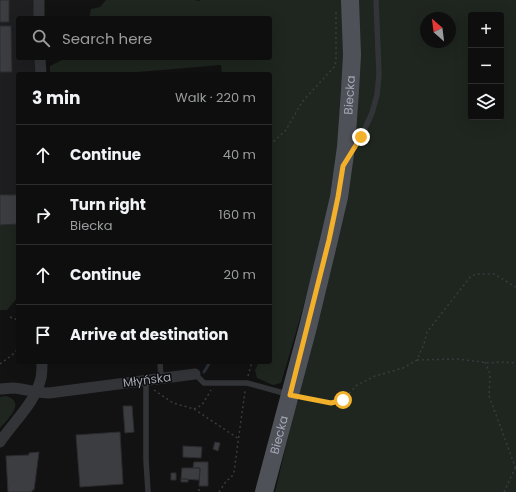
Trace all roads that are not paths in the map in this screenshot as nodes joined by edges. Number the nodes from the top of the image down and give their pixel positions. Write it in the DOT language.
graph roads {
  1 [pos="40,0"];
  2 [pos="376,0"];
  3 [pos="343,4"];
  4 [pos="39,16"];
  5 [pos="40,60"];
  6 [pos="41,72"];
  7 [pos="343,166"];
  8 [pos="42,364"];
  9 [pos="160,364"];
  10 [pos="195,374"];
  11 [pos="161,378"];
  12 [pos="146,382"];
  13 [pos="0,389"];
  14 [pos="36,392"];
  15 [pos="290,395"];
  16 [pos="0,442"];
  17 [pos="148,492"];
  18 [pos="264,492"];
  1 -- 4 [label="street"];
  2 -- 7 [label="lane"];
  3 -- 7 [label="main road, Biecka"];
  5 -- 6 [label="street"];
  7 -- 15 [label="main road, Biecka"];
  8 -- 14 [label="street"];
  9 -- 11 [label="lane"];
  10 -- 11 [label="street, Młyńska"];
  10 -- 15 [label="lane, Młyńska"];
  11 -- 12 [label="street, Młyńska"];
  12 -- 14 [label="street, Młyńska"];
  12 -- 17 [label="lane"];
  13 -- 14 [label="street, Młyńska"];
  14 -- 16 [label="street"];
  15 -- 18 [label="main road, Biecka"];
}
